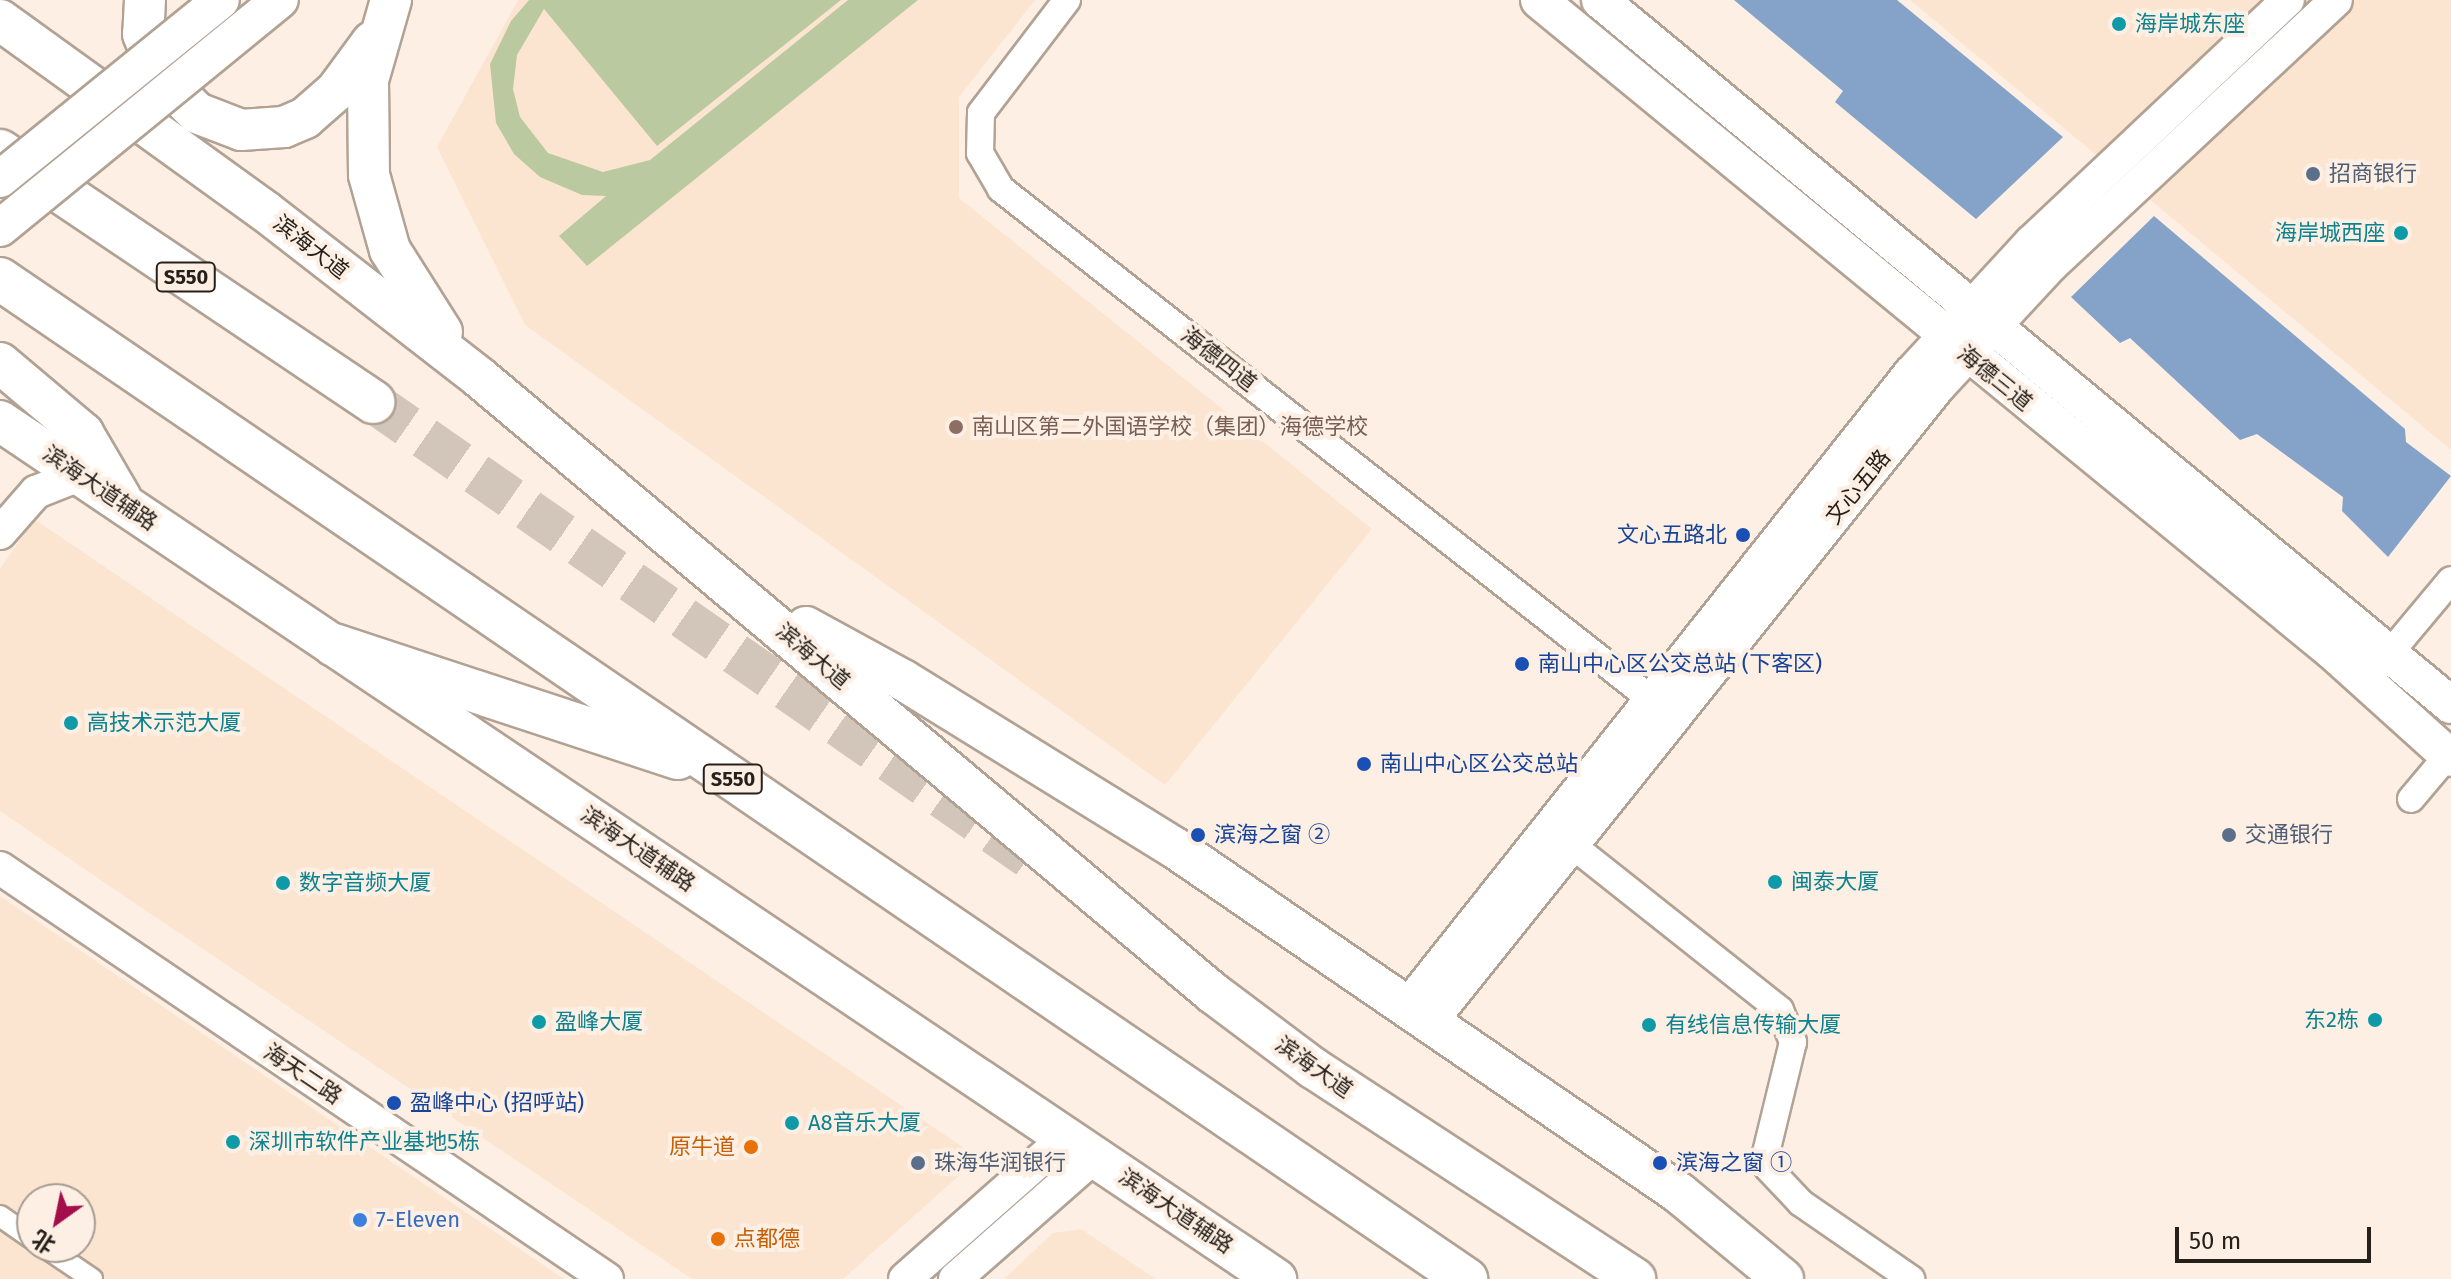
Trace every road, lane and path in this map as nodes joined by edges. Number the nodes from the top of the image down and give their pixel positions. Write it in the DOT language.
graph roads {
  1 [pos="145,0"];
  2 [pos="221,0"];
  3 [pos="280,0"];
  4 [pos="1067,0"];
  5 [pos="1539,0"];
  6 [pos="1600,0"];
  7 [pos="2288,0"];
  8 [pos="2336,0"];
  9 [pos="1576,11"];
  10 [pos="386,13"];
  11 [pos="0,20"];
  12 [pos="0,151"];
  13 [pos="0,179"];
  14 [pos="0,228"];
  15 [pos="0,279"];
  16 [pos="1981,319"];
  17 [pos="1956,346"];
  18 [pos="0,363"];
  19 [pos="480,378"];
  20 [pos="373,402"];
  21 [pos="0,421"];
  22 [pos="79,475"];
  23 [pos="124,504"];
  24 [pos="0,533"];
  25 [pos="2451,580"];
  26 [pos="732,587"];
  27 [pos="334,645"];
  28 [pos="2378,667"];
  29 [pos="1651,699"];
  30 [pos="2451,705"];
  31 [pos="2449,756"];
  32 [pos="726,774"];
  33 [pos="2411,799"];
  34 [pos="1560,836"];
  35 [pos="0,868"];
  36 [pos="1419,1014"];
  37 [pos="1081,1146"];
  38 [pos="68,1263"];
  39 [pos="92,1279"];
  40 [pos="607,1279"];
  41 [pos="905,1279"];
  42 [pos="955,1279"];
  43 [pos="1276,1279"];
  44 [pos="1466,1279"];
  45 [pos="1635,1279"];
  46 [pos="1783,1279"];
  47 [pos="1911,1279"];
  1 -- 10 [label="main road"];
  2 -- 13 [label="main road, bridge"];
  3 -- 14 [label="main road, bridge"];
  4 -- 29 [label="street, 海德四道"];
  5 -- 9 [label="main road, 海德三道"];
  6 -- 16 [label="main road, 海德三道"];
  7 -- 16 [label="street, 文心五路"];
  8 -- 16 [label="street, 文心五路"];
  9 -- 17 [label="main road, 海德三道"];
  10 -- 19 [label="main road"];
  11 -- 19 [label="main road, 滨海大道"];
  12 -- 20 [label="highway, S550"];
  15 -- 32 [label="highway, S550"];
  16 -- 17 [label="street, 文心五路"];
  16 -- 28 [label="main road, 海德三道"];
  17 -- 28 [label="main road, 海德三道"];
  17 -- 29 [label="street, 文心五路"];
  17 -- 34 [label="street, 文心五路"];
  18 -- 23 [label="main road"];
  19 -- 26 [label="main road, 滨海大道"];
  21 -- 22 [label="main road, 滨海大道辅路"];
  22 -- 23 [label="main road, 滨海大道辅路"];
  22 -- 24 [label="street"];
  23 -- 27 [label="main road, 滨海大道辅路"];
  25 -- 28 [label="street"];
  26 -- 36 [label="main road"];
  26 -- 45 [label="main road, 滨海大道"];
  27 -- 32 [label="highway"];
  27 -- 37 [label="main road, 滨海大道辅路"];
  28 -- 30 [label="main road, 海德三道"];
  28 -- 31 [label="main road, 海德三道"];
  29 -- 34 [label="street, 文心五路"];
  31 -- 33 [label="street"];
  32 -- 44 [label="highway, S550"];
  34 -- 36 [label="street, 文心五路"];
  34 -- 47 [label="street"];
  35 -- 40 [label="street, 海天二路"];
  36 -- 46 [label="main road"];
  37 -- 41 [label="street"];
  37 -- 42 [label="street"];
  37 -- 43 [label="main road, 滨海大道辅路"];
  38 -- 39 [label="street"];
}
